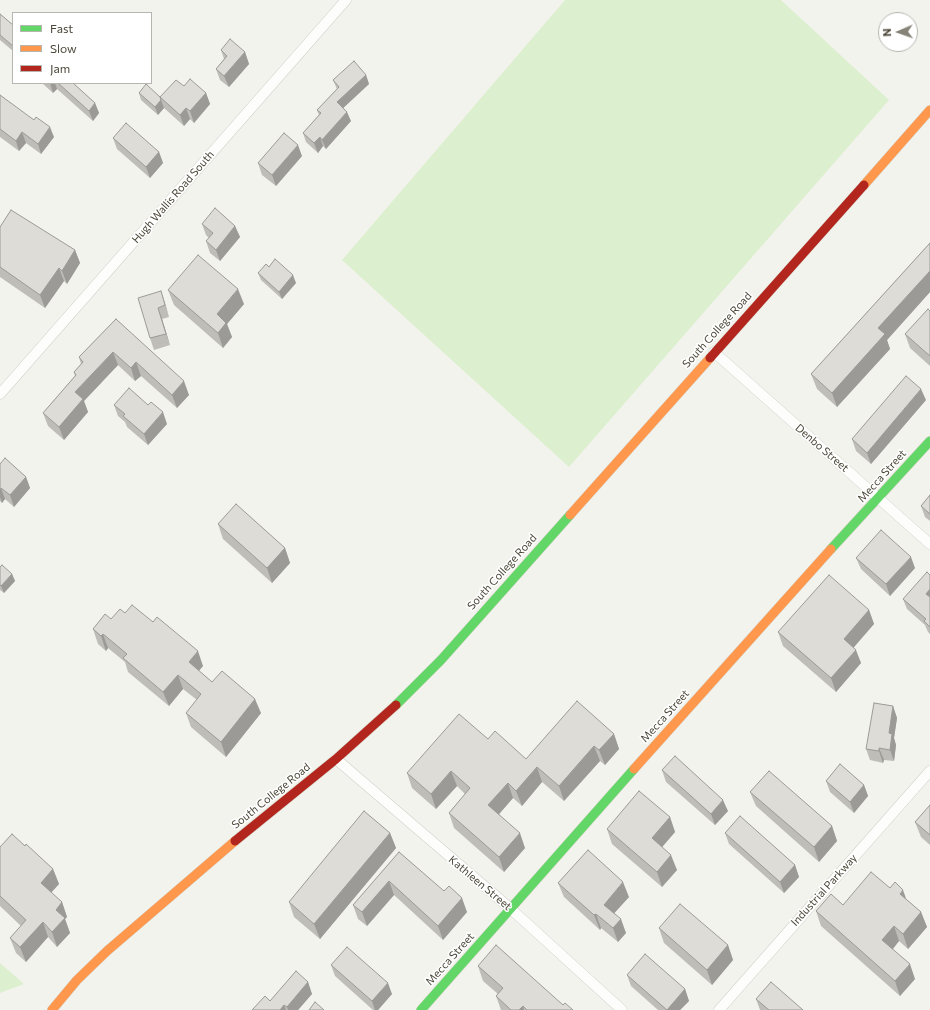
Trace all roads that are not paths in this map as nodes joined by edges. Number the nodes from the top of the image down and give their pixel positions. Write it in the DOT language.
graph roads {
  1 [pos="346,0"];
  2 [pos="930,110"];
  3 [pos="714,352"];
  4 [pos="0,394"];
  5 [pos="930,441"];
  6 [pos="879,498"];
  7 [pos="930,544"];
  8 [pos="336,758"];
  9 [pos="930,771"];
  10 [pos="511,909"];
  11 [pos="52,1010"];
  12 [pos="421,1010"];
  13 [pos="622,1010"];
  14 [pos="719,1010"];
  1 -- 4 [label="street, Hugh Wallis Road South"];
  2 -- 3 [label="street, South College Road"];
  3 -- 6 [label="street, Denbo Street"];
  3 -- 8 [label="street, South College Road"];
  5 -- 6 [label="street, Mecca Street"];
  6 -- 7 [label="street, Denbo Street"];
  6 -- 10 [label="street, Mecca Street"];
  8 -- 10 [label="street, Kathleen Street"];
  8 -- 11 [label="street, South College Road"];
  9 -- 14 [label="street, Industrial Parkway"];
  10 -- 12 [label="street, Mecca Street"];
  10 -- 13 [label="street, Kathleen Street"];
}
